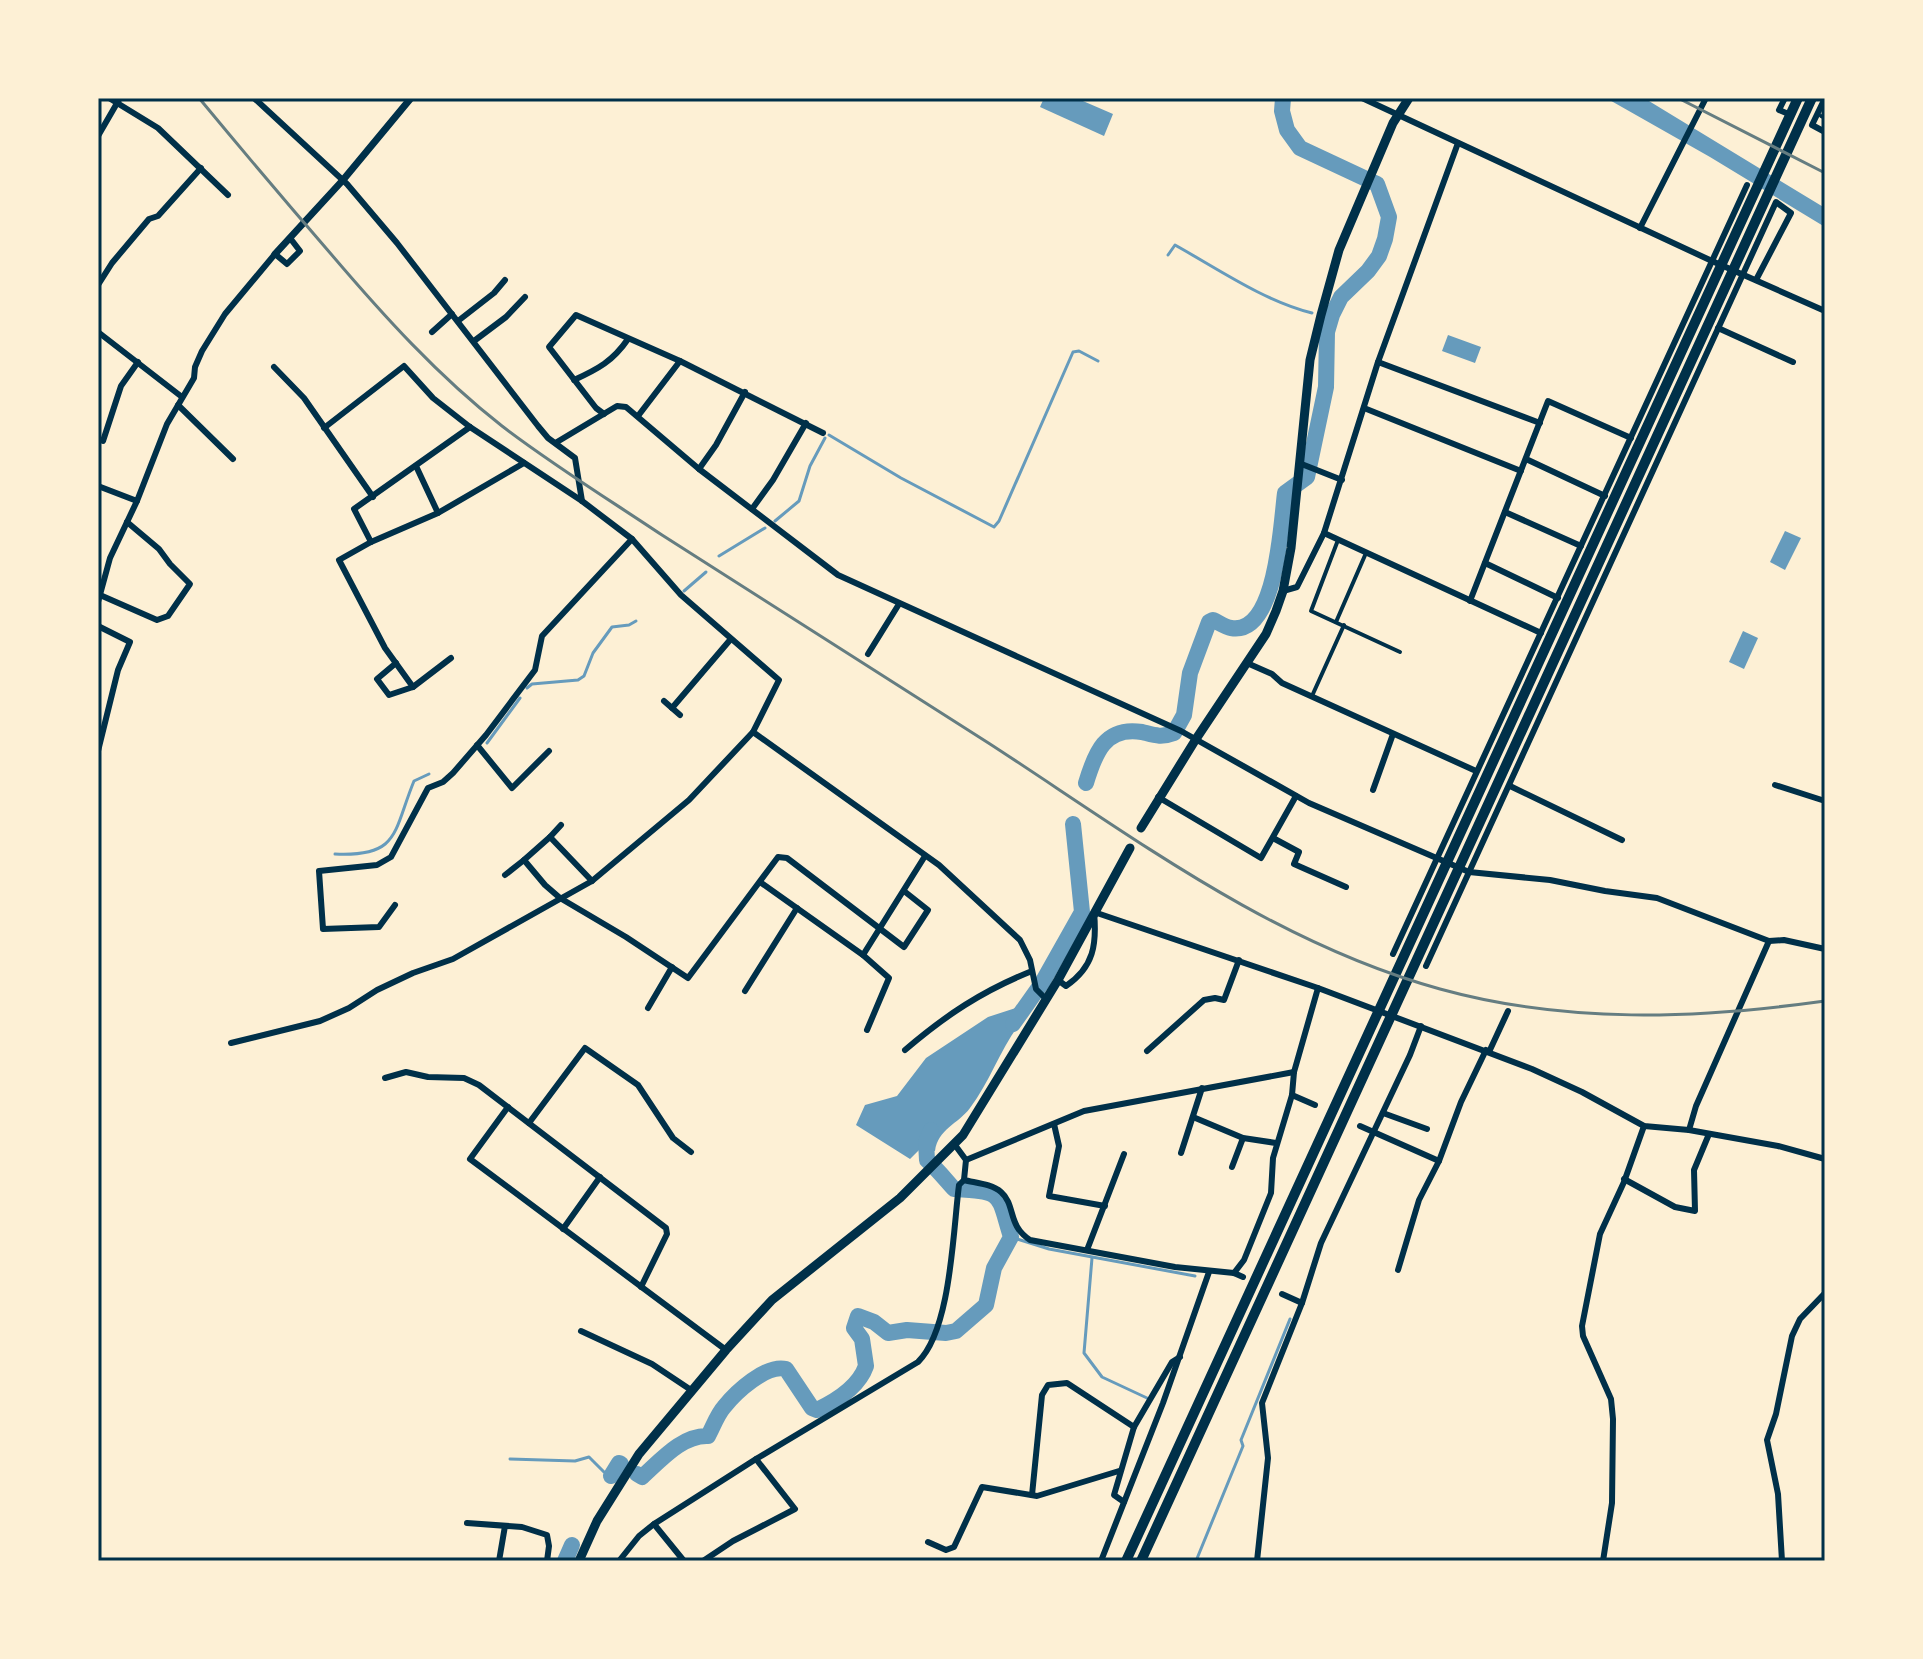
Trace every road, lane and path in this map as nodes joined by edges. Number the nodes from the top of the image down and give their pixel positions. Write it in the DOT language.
graph roads {
  1 [pos="109,98"];
  2 [pos="254,98"];
  3 [pos="411,98"];
  4 [pos="1362,98"];
  5 [pos="1409,98"];
  6 [pos="1706,98"];
  7 [pos="1785,98"];
  8 [pos="1798,98"];
  9 [pos="1812,98"];
  10 [pos="1825,98"];
  11 [pos="119,100"];
  12 [pos="1398,116"];
  13 [pos="1812,125"];
  14 [pos="1825,132"];
  15 [pos="98,136"];
  16 [pos="1458,143"];
  17 [pos="201,168"];
  18 [pos="343,180"];
  19 [pos="1747,185"];
  20 [pos="228,195"];
  21 [pos="1640,228"];
  22 [pos="290,238"];
  23 [pos="275,254"];
  24 [pos="1712,261"];
  25 [pos="1743,275"];
  26 [pos="505,280"];
  27 [pos="1756,280"];
  28 [pos="98,285"];
  29 [pos="525,297"];
  30 [pos="1825,311"];
  31 [pos="452,314"];
  32 [pos="458,321"];
  33 [pos="1718,328"];
  34 [pos="98,332"];
  35 [pos="432,332"];
  36 [pos="628,339"];
  37 [pos="474,341"];
  38 [pos="680,361"];
  39 [pos="138,362"];
  40 [pos="1378,362"];
  41 [pos="1793,362"];
  42 [pos="274,367"];
  43 [pos="574,380"];
  44 [pos="745,392"];
  45 [pos="180,401"];
  46 [pos="1364,408"];
  47 [pos="604,414"];
  48 [pos="638,416"];
  49 [pos="806,423"];
  50 [pos="1540,423"];
  51 [pos="470,427"];
  52 [pos="324,428"];
  53 [pos="823,433"];
  54 [pos="1631,438"];
  55 [pos="103,441"];
  56 [pos="557,442"];
  57 [pos="233,459"];
  58 [pos="1526,459"];
  59 [pos="524,463"];
  60 [pos="416,466"];
  61 [pos="1301,467"];
  62 [pos="699,469"];
  63 [pos="1521,471"];
  64 [pos="1342,480"];
  65 [pos="98,486"];
  66 [pos="1605,496"];
  67 [pos="373,497"];
  68 [pos="137,501"];
  69 [pos="582,501"];
  70 [pos="752,509"];
  71 [pos="1505,512"];
  72 [pos="438,513"];
  73 [pos="127,522"];
  74 [pos="1324,533"];
  75 [pos="632,539"];
  76 [pos="1338,540"];
  77 [pos="371,542"];
  78 [pos="1581,546"];
  79 [pos="1366,553"];
  80 [pos="1485,563"];
  81 [pos="1283,591"];
  82 [pos="99,598"];
  83 [pos="1558,598"];
  84 [pos="1470,601"];
  85 [pos="899,604"];
  86 [pos="1336,622"];
  87 [pos="1344,625"];
  88 [pos="98,626"];
  89 [pos="1541,633"];
  90 [pos="730,640"];
  91 [pos="1400,652"];
  92 [pos="868,654"];
  93 [pos="451,658"];
  94 [pos="396,663"];
  95 [pos="1247,663"];
  96 [pos="413,687"];
  97 [pos="1312,697"];
  98 [pos="664,701"];
  99 [pos="672,708"];
  100 [pos="680,715"];
  101 [pos="753,732"];
  102 [pos="1393,734"];
  103 [pos="1196,739"];
  104 [pos="479,747"];
  105 [pos="98,751"];
  106 [pos="549,751"];
  107 [pos="1476,771"];
  108 [pos="1775,785"];
  109 [pos="1510,786"];
  110 [pos="1373,790"];
  111 [pos="1296,796"];
  112 [pos="1158,797"];
  113 [pos="1825,801"];
  114 [pos="561,825"];
  115 [pos="1141,828"];
  116 [pos="550,837"];
  117 [pos="1273,838"];
  118 [pos="1622,840"];
  119 [pos="1130,848"];
  120 [pos="925,856"];
  121 [pos="1435,859"];
  122 [pos="524,860"];
  123 [pos="1469,872"];
  124 [pos="505,875"];
  125 [pos="592,881"];
  126 [pos="760,882"];
  127 [pos="1346,887"];
  128 [pos="904,891"];
  129 [pos="560,898"];
  130 [pos="395,905"];
  131 [pos="797,908"];
  132 [pos="1094,912"];
  133 [pos="882,928"];
  134 [pos="1769,941"];
  135 [pos="1825,949"];
  136 [pos="1393,954"];
  137 [pos="863,955"];
  138 [pos="1239,960"];
  139 [pos="1426,966"];
  140 [pos="672,967"];
  141 [pos="1032,971"];
  142 [pos="1058,980"];
  143 [pos="1318,988"];
  144 [pos="745,991"];
  145 [pos="1041,994"];
  146 [pos="648,1008"];
  147 [pos="1508,1011"];
  148 [pos="1421,1026"];
  149 [pos="867,1030"];
  150 [pos="231,1043"];
  151 [pos="905,1050"];
  152 [pos="1147,1051"];
  153 [pos="1488,1051"];
  154 [pos="1294,1072"];
  155 [pos="385,1078"];
  156 [pos="1202,1088"];
  157 [pos="1292,1095"];
  158 [pos="1315,1105"];
  159 [pos="508,1107"];
  160 [pos="1383,1113"];
  161 [pos="1193,1117"];
  162 [pos="529,1123"];
  163 [pos="1054,1124"];
  164 [pos="1360,1126"];
  165 [pos="1644,1126"];
  166 [pos="1427,1129"];
  167 [pos="1689,1130"];
  168 [pos="1373,1132"];
  169 [pos="1709,1134"];
  170 [pos="1243,1138"];
  171 [pos="1276,1143"];
  172 [pos="955,1145"];
  173 [pos="691,1152"];
  174 [pos="1181,1153"];
  175 [pos="1124,1154"];
  176 [pos="1825,1159"];
  177 [pos="966,1160"];
  178 [pos="1439,1161"];
  179 [pos="1232,1167"];
  180 [pos="600,1177"];
  181 [pos="1624,1179"];
  182 [pos="962,1182"];
  183 [pos="1105,1206"];
  184 [pos="563,1229"];
  185 [pos="1087,1250"];
  186 [pos="1398,1270"];
  187 [pos="1209,1272"];
  188 [pos="1234,1273"];
  189 [pos="1243,1277"];
  190 [pos="641,1287"];
  191 [pos="1825,1293"];
  192 [pos="1282,1294"];
  193 [pos="1302,1303"];
  194 [pos="581,1331"];
  195 [pos="726,1350"];
  196 [pos="1180,1357"];
  197 [pos="691,1390"];
  198 [pos="1134,1427"];
  199 [pos="756,1459"];
  200 [pos="1119,1471"];
  201 [pos="1032,1495"];
  202 [pos="1124,1502"];
  203 [pos="467,1523"];
  204 [pos="654,1524"];
  205 [pos="505,1526"];
  206 [pos="928,1542"];
  207 [pos="499,1561"];
  208 [pos="547,1561"];
  209 [pos="579,1561"];
  210 [pos="619,1561"];
  211 [pos="684,1561"];
  212 [pos="703,1561"];
  213 [pos="1101,1561"];
  214 [pos="1126,1561"];
  215 [pos="1141,1561"];
  216 [pos="1257,1561"];
  217 [pos="1603,1561"];
  218 [pos="1782,1561"];
  1 -- 11 [label="street"];
  2 -- 18 [label="street"];
  3 -- 18 [label="street"];
  4 -- 12 [label="street"];
  5 -- 12 [label="main road"];
  6 -- 21 [label="street"];
  7 -- 13 [label="street"];
  8 -- 214 [label="highway"];
  9 -- 215 [label="highway"];
  10 -- 13 [label="street"];
  11 -- 15 [label="street"];
  11 -- 17 [label="street"];
  12 -- 16 [label="street"];
  12 -- 61 [label="main road"];
  13 -- 14 [label="street"];
  16 -- 21 [label="street"];
  16 -- 40 [label="street"];
  17 -- 20 [label="street"];
  17 -- 28 [label="street"];
  18 -- 22 [label="street"];
  18 -- 31 [label="street"];
  19 -- 24 [label="street"];
  21 -- 24 [label="street"];
  22 -- 23 [label="street"];
  22 -- 23 [label="street"];
  23 -- 45 [label="street"];
  24 -- 25 [label="street"];
  24 -- 54 [label="street"];
  25 -- 27 [label="street"];
  25 -- 27 [label="street"];
  25 -- 33 [label="street"];
  26 -- 32 [label="street"];
  27 -- 30 [label="street"];
  29 -- 37 [label="street"];
  31 -- 32 [label="street"];
  31 -- 35 [label="street"];
  32 -- 37 [label="street"];
  33 -- 41 [label="street"];
  33 -- 109 [label="street"];
  34 -- 39 [label="street"];
  36 -- 38 [label="street"];
  36 -- 43 [label="street"];
  36 -- 43 [label="street"];
  37 -- 56 [label="street"];
  38 -- 44 [label="street"];
  38 -- 48 [label="street"];
  39 -- 45 [label="street"];
  39 -- 55 [label="street"];
  40 -- 46 [label="street"];
  40 -- 50 [label="street"];
  42 -- 52 [label="street"];
  43 -- 47 [label="street"];
  44 -- 49 [label="street"];
  44 -- 62 [label="street"];
  45 -- 57 [label="street"];
  45 -- 68 [label="street"];
  46 -- 63 [label="street"];
  46 -- 64 [label="street"];
  47 -- 48 [label="street"];
  47 -- 56 [label="street"];
  48 -- 62 [label="street"];
  49 -- 53 [label="street"];
  49 -- 70 [label="street"];
  50 -- 54 [label="street"];
  50 -- 58 [label="street"];
  51 -- 52 [label="street"];
  51 -- 59 [label="street"];
  51 -- 60 [label="street"];
  52 -- 67 [label="street"];
  54 -- 66 [label="street"];
  56 -- 69 [label="street"];
  58 -- 63 [label="street"];
  58 -- 66 [label="street"];
  59 -- 69 [label="street"];
  59 -- 72 [label="street"];
  60 -- 67 [label="street"];
  60 -- 72 [label="street"];
  61 -- 64 [label="street"];
  61 -- 81 [label="main road"];
  62 -- 70 [label="street"];
  63 -- 71 [label="street"];
  64 -- 74 [label="street"];
  65 -- 68 [label="street"];
  66 -- 78 [label="street"];
  67 -- 77 [label="street"];
  68 -- 73 [label="street"];
  69 -- 75 [label="street"];
  70 -- 85 [label="street"];
  71 -- 78 [label="street"];
  71 -- 80 [label="street"];
  72 -- 77 [label="street"];
  73 -- 82 [label="street"];
  73 -- 82 [label="street"];
  74 -- 76 [label="street"];
  74 -- 81 [label="street"];
  75 -- 90 [label="street"];
  75 -- 104 [label="street"];
  76 -- 79 [label="street"];
  76 -- 86 [label="street"];
  77 -- 94 [label="street"];
  78 -- 83 [label="street"];
  79 -- 84 [label="street"];
  79 -- 86 [label="street"];
  80 -- 83 [label="street"];
  80 -- 84 [label="street"];
  81 -- 95 [label="main road"];
  83 -- 89 [label="street"];
  84 -- 89 [label="street"];
  85 -- 92 [label="street"];
  85 -- 103 [label="street"];
  86 -- 87 [label="street"];
  87 -- 91 [label="street"];
  87 -- 97 [label="street"];
  88 -- 105 [label="street"];
  89 -- 107 [label="street"];
  90 -- 99 [label="street"];
  90 -- 101 [label="street"];
  93 -- 96 [label="street"];
  94 -- 96 [label="street"];
  94 -- 96 [label="street"];
  95 -- 97 [label="street"];
  95 -- 103 [label="main road"];
  97 -- 102 [label="street"];
  98 -- 99 [label="street"];
  99 -- 100 [label="street"];
  101 -- 120 [label="street"];
  101 -- 125 [label="street"];
  102 -- 107 [label="street"];
  102 -- 110 [label="street"];
  103 -- 111 [label="street"];
  103 -- 112 [label="main road"];
  104 -- 106 [label="street"];
  104 -- 130 [label="street"];
  107 -- 121 [label="street"];
  108 -- 113 [label="street"];
  109 -- 118 [label="street"];
  109 -- 123 [label="street"];
  111 -- 117 [label="street"];
  111 -- 121 [label="street"];
  112 -- 115 [label="main road"];
  112 -- 117 [label="street"];
  114 -- 116 [label="street"];
  116 -- 122 [label="street"];
  116 -- 125 [label="street"];
  117 -- 127 [label="street"];
  119 -- 132 [label="main road"];
  120 -- 128 [label="street"];
  120 -- 141 [label="street"];
  121 -- 123 [label="street"];
  121 -- 136 [label="street"];
  122 -- 124 [label="street"];
  122 -- 129 [label="street"];
  123 -- 134 [label="street"];
  123 -- 139 [label="street"];
  125 -- 129 [label="street"];
  126 -- 131 [label="street"];
  126 -- 133 [label="street"];
  126 -- 140 [label="street"];
  128 -- 133 [label="street"];
  128 -- 133 [label="street"];
  129 -- 140 [label="street"];
  129 -- 150 [label="street"];
  131 -- 137 [label="street"];
  131 -- 144 [label="street"];
  132 -- 138 [label="street"];
  132 -- 142 [label="main road"];
  132 -- 142 [label="street"];
  133 -- 137 [label="street"];
  134 -- 135 [label="street"];
  134 -- 167 [label="street"];
  137 -- 149 [label="street"];
  138 -- 143 [label="street"];
  138 -- 152 [label="street"];
  140 -- 146 [label="street"];
  141 -- 145 [label="street"];
  141 -- 151 [label="street"];
  142 -- 145 [label="main road"];
  143 -- 148 [label="street"];
  143 -- 154 [label="street"];
  145 -- 172 [label="main road"];
  147 -- 153 [label="street"];
  148 -- 153 [label="street"];
  148 -- 160 [label="street"];
  153 -- 165 [label="street"];
  153 -- 178 [label="street"];
  154 -- 156 [label="street"];
  154 -- 157 [label="street"];
  155 -- 159 [label="street"];
  156 -- 161 [label="street"];
  156 -- 163 [label="street"];
  157 -- 158 [label="street"];
  157 -- 171 [label="street"];
  159 -- 162 [label="street"];
  159 -- 184 [label="street"];
  160 -- 166 [label="street"];
  160 -- 168 [label="street"];
  161 -- 170 [label="street"];
  161 -- 174 [label="street"];
  162 -- 173 [label="street"];
  162 -- 180 [label="street"];
  163 -- 177 [label="street"];
  163 -- 183 [label="street"];
  164 -- 168 [label="street"];
  165 -- 167 [label="street"];
  165 -- 181 [label="street"];
  167 -- 169 [label="street"];
  168 -- 178 [label="street"];
  168 -- 193 [label="street"];
  169 -- 176 [label="street"];
  169 -- 181 [label="street"];
  170 -- 171 [label="street"];
  170 -- 179 [label="street"];
  171 -- 188 [label="street"];
  172 -- 177 [label="street"];
  172 -- 195 [label="main road"];
  175 -- 183 [label="street"];
  177 -- 182 [label="street"];
  178 -- 186 [label="street"];
  180 -- 184 [label="street"];
  180 -- 190 [label="street"];
  181 -- 217 [label="street"];
  182 -- 185 [label="street"];
  182 -- 199 [label="street"];
  183 -- 185 [label="street"];
  184 -- 190 [label="street"];
  185 -- 187 [label="street"];
  187 -- 188 [label="street"];
  187 -- 196 [label="street"];
  188 -- 189 [label="street"];
  190 -- 195 [label="street"];
  191 -- 218 [label="street"];
  192 -- 193 [label="street"];
  193 -- 216 [label="street"];
  194 -- 197 [label="street"];
  195 -- 197 [label="main road"];
  196 -- 198 [label="street"];
  196 -- 202 [label="street"];
  197 -- 209 [label="main road"];
  198 -- 200 [label="street"];
  198 -- 201 [label="street"];
  199 -- 204 [label="street"];
  199 -- 212 [label="street"];
  200 -- 201 [label="street"];
  200 -- 202 [label="street"];
  201 -- 206 [label="street"];
  202 -- 213 [label="street"];
  203 -- 205 [label="street"];
  204 -- 210 [label="street"];
  204 -- 211 [label="street"];
  205 -- 207 [label="street"];
  205 -- 208 [label="street"];
}
